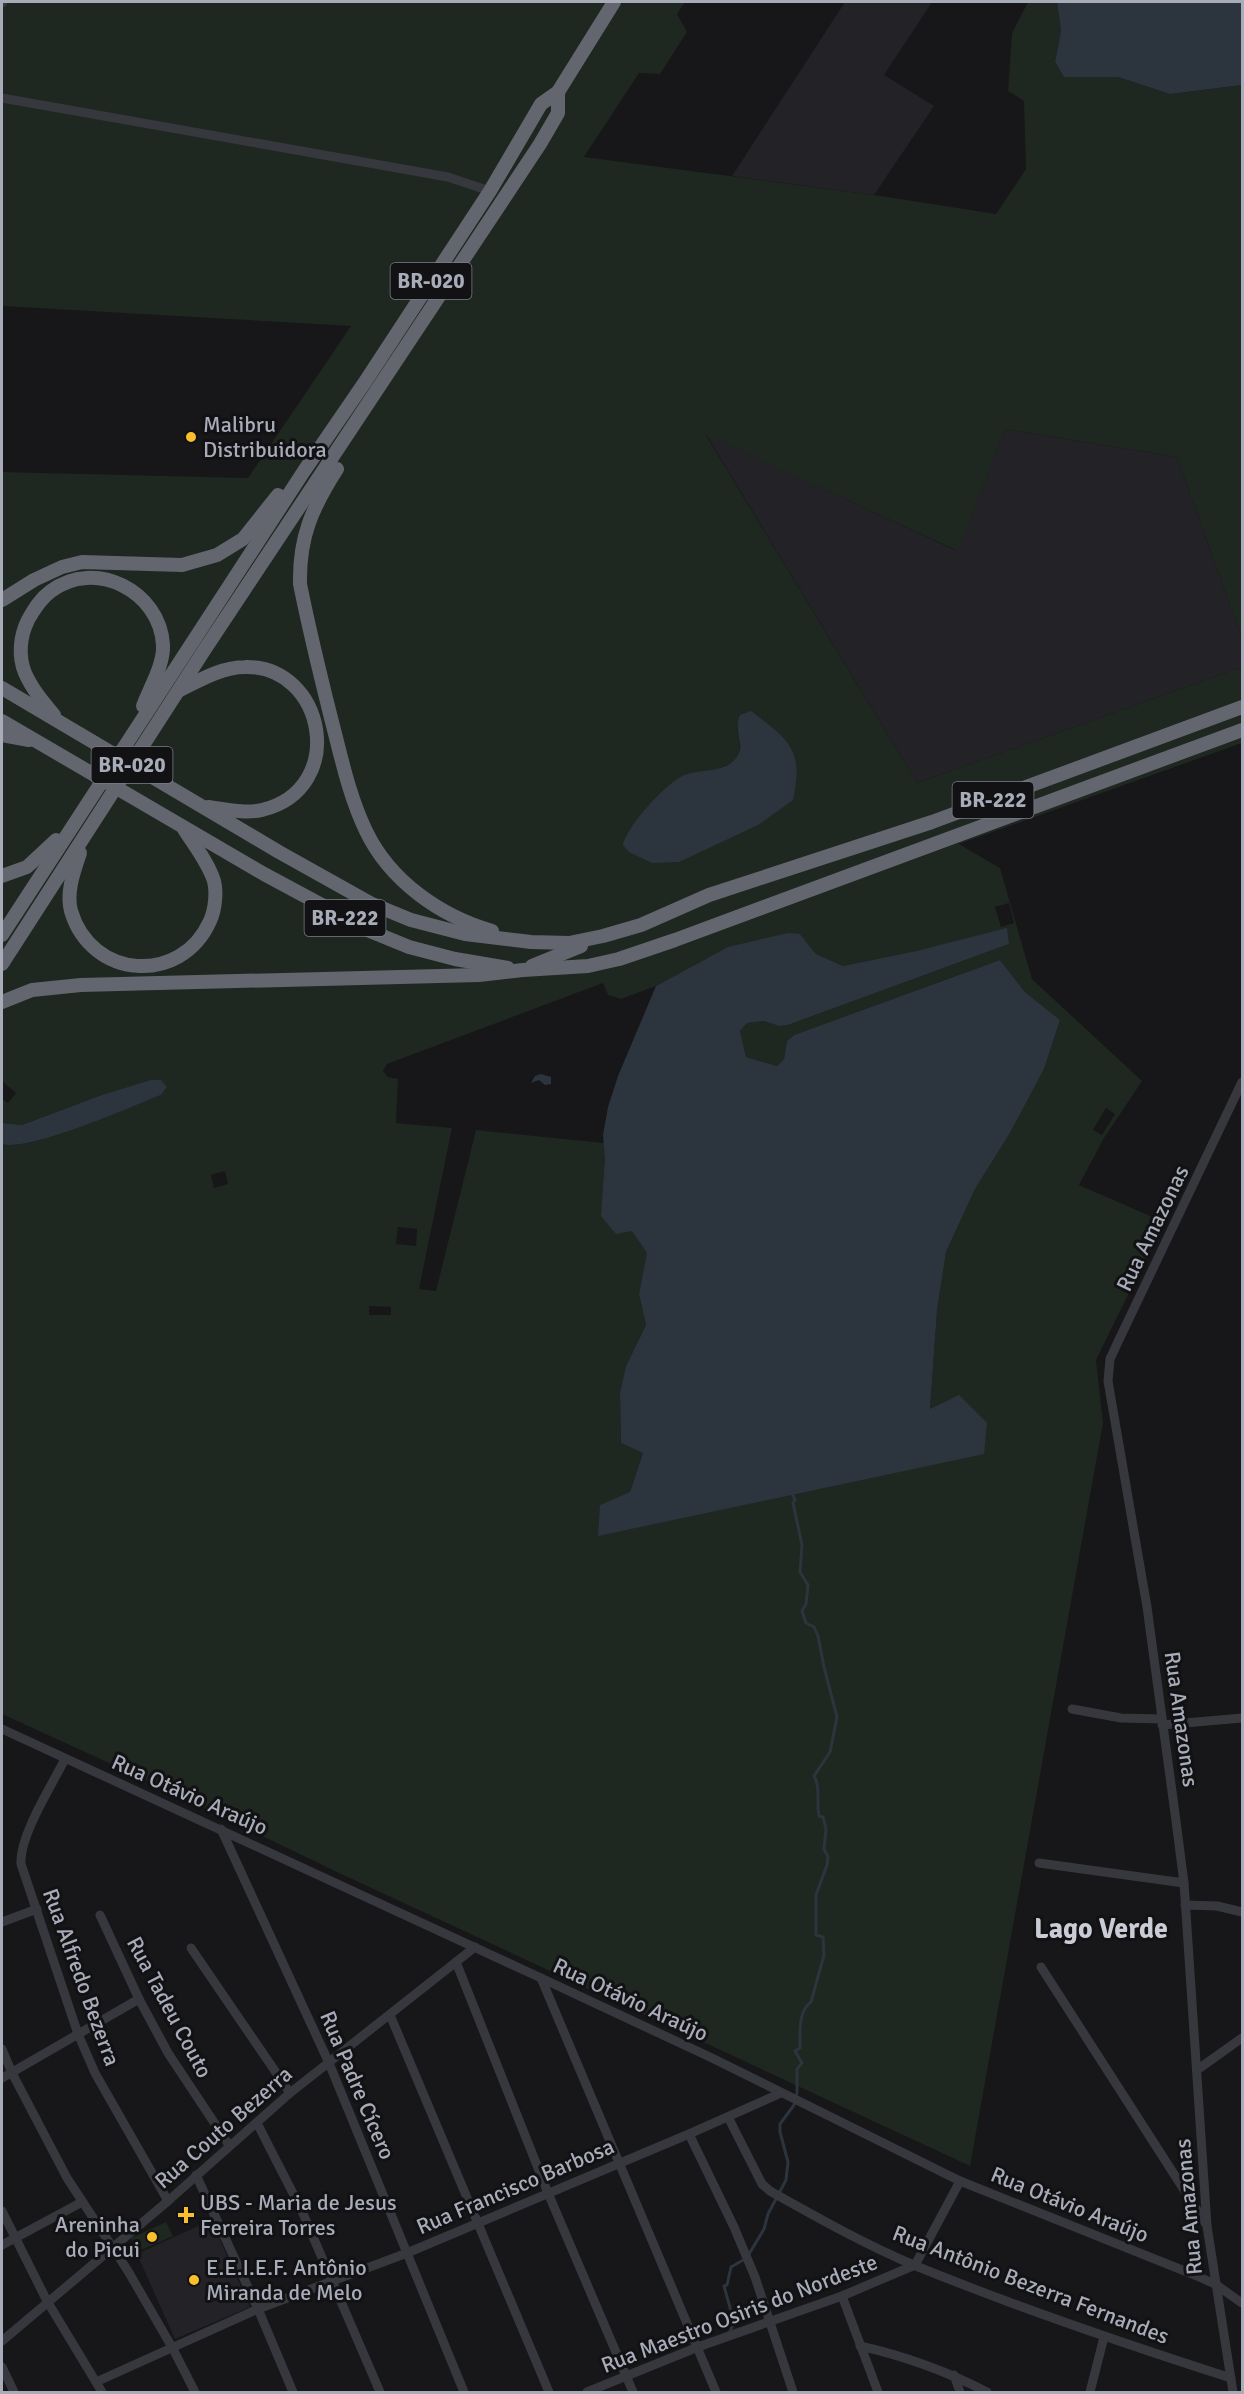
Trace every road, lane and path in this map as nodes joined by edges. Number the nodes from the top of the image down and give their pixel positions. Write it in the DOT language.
graph roads {
  1 [pos="614,2"];
  2 [pos="558,92"];
  3 [pos="2,98"];
  4 [pos="490,191"];
  5 [pos="354,427"];
  6 [pos="304,471"];
  7 [pos="2,600"];
  8 [pos="2,688"];
  9 [pos="178,691"];
  10 [pos="1242,707"];
  11 [pos="2,720"];
  12 [pos="140,722"];
  13 [pos="60,723"];
  14 [pos="1242,730"];
  15 [pos="2,735"];
  16 [pos="40,742"];
  17 [pos="204,807"];
  18 [pos="77,816"];
  19 [pos="182,825"];
  20 [pos="89,829"];
  21 [pos="2,876"];
  22 [pos="2,935"];
  23 [pos="603,936"];
  24 [pos="531,942"];
  25 [pos="2,964"];
  26 [pos="524,970"];
  27 [pos="2,1002"];
  28 [pos="1242,1082"];
  29 [pos="1071,1708"];
  30 [pos="1242,1718"];
  31 [pos="1162,1722"];
  32 [pos="2,1729"];
  33 [pos="65,1759"];
  34 [pos="221,1829"];
  35 [pos="1039,1863"];
  36 [pos="1184,1883"];
  37 [pos="1185,1905"];
  38 [pos="37,1909"];
  39 [pos="1242,1912"];
  40 [pos="100,1915"];
  41 [pos="2,1922"];
  42 [pos="475,1947"];
  43 [pos="191,1948"];
  44 [pos="456,1962"];
  45 [pos="1041,1967"];
  46 [pos="541,1978"];
  47 [pos="139,1999"];
  48 [pos="390,2014"];
  49 [pos="78,2034"];
  50 [pos="1242,2038"];
  51 [pos="2,2049"];
  52 [pos="329,2063"];
  53 [pos="1197,2070"];
  54 [pos="12,2073"];
  55 [pos="2,2078"];
  56 [pos="290,2093"];
  57 [pos="781,2093"];
  58 [pos="728,2117"];
  59 [pos="256,2122"];
  60 [pos="689,2134"];
  61 [pos="229,2145"];
  62 [pos="621,2163"];
  63 [pos="196,2175"];
  64 [pos="960,2181"];
  65 [pos="548,2193"];
  66 [pos="168,2201"];
  67 [pos="82,2202"];
  68 [pos="2,2211"];
  69 [pos="479,2222"];
  70 [pos="1207,2226"];
  71 [pos="15,2238"];
  72 [pos="2,2245"];
  73 [pos="112,2246"];
  74 [pos="407,2253"];
  75 [pos="915,2265"];
  76 [pos="332,2281"];
  77 [pos="1215,2284"];
  78 [pos="842,2296"];
  79 [pos="47,2301"];
  80 [pos="1242,2303"];
  81 [pos="258,2309"];
  82 [pos="768,2322"];
  83 [pos="1104,2337"];
  84 [pos="2,2341"];
  85 [pos="860,2346"];
  86 [pos="698,2347"];
  87 [pos="173,2349"];
  88 [pos="2,2367"];
  89 [pos="954,2375"];
  90 [pos="625,2377"];
  91 [pos="1231,2378"];
  92 [pos="96,2382"];
  93 [pos="14,2392"];
  94 [pos="102,2392"];
  95 [pos="195,2392"];
  96 [pos="293,2392"];
  97 [pos="380,2392"];
  98 [pos="464,2392"];
  99 [pos="549,2392"];
  100 [pos="587,2392"];
  101 [pos="633,2392"];
  102 [pos="716,2392"];
  103 [pos="793,2392"];
  104 [pos="878,2392"];
  105 [pos="960,2392"];
  106 [pos="987,2392"];
  107 [pos="1090,2392"];
  108 [pos="1233,2392"];
  1 -- 2 [label="highway, BR-020"];
  2 -- 4 [label="highway, BR-020"];
  2 -- 5 [label="highway, BR-020"];
  3 -- 4 [label="street"];
  4 -- 6 [label="highway, BR-020"];
  5 -- 9 [label="highway, BR-020"];
  5 -- 24 [label="highway"];
  6 -- 7 [label="highway"];
  6 -- 12 [label="highway, BR-020"];
  8 -- 13 [label="highway, BR-020"];
  9 -- 17 [label="highway"];
  9 -- 20 [label="highway, BR-020"];
  10 -- 23 [label="highway, BR-222"];
  11 -- 16 [label="highway"];
  12 -- 13 [label="highway"];
  12 -- 18 [label="highway, BR-020"];
  13 -- 17 [label="highway, BR-020"];
  14 -- 26 [label="highway, BR-222"];
  15 -- 16 [label="highway"];
  16 -- 19 [label="highway, BR-222"];
  17 -- 24 [label="highway, BR-222"];
  18 -- 21 [label="highway"];
  18 -- 22 [label="highway, BR-020"];
  19 -- 20 [label="highway"];
  19 -- 26 [label="highway, BR-222"];
  20 -- 25 [label="highway, BR-020"];
  23 -- 24 [label="highway, BR-222"];
  23 -- 26 [label="highway"];
  26 -- 27 [label="highway"];
  28 -- 31 [label="street, Rua Amazonas"];
  29 -- 31 [label="street"];
  30 -- 31 [label="street"];
  31 -- 36 [label="street, Rua Amazonas"];
  32 -- 33 [label="street, Rua Otávio Araújo"];
  33 -- 34 [label="street, Rua Otávio Araújo"];
  33 -- 38 [label="street, Rua Alfredo Bezerra"];
  34 -- 42 [label="street, Rua Otávio Araújo"];
  34 -- 52 [label="street, Rua Padre Cícero"];
  35 -- 36 [label="street"];
  36 -- 37 [label="street, Rua Amazonas"];
  37 -- 39 [label="street"];
  37 -- 53 [label="street, Rua Amazonas"];
  38 -- 41 [label="street"];
  38 -- 49 [label="street, Rua Alfredo Bezerra"];
  40 -- 47 [label="street, Rua Tadeu Couto"];
  42 -- 44 [label="street, Rua Couto Bezerra"];
  42 -- 46 [label="street, Rua Otávio Araújo"];
  43 -- 56 [label="street"];
  44 -- 48 [label="street, Rua Couto Bezerra"];
  44 -- 65 [label="street"];
  45 -- 70 [label="street"];
  46 -- 57 [label="street, Rua Otávio Araújo"];
  46 -- 62 [label="street"];
  47 -- 49 [label="street"];
  47 -- 61 [label="street, Rua Tadeu Couto"];
  48 -- 52 [label="street, Rua Couto Bezerra"];
  48 -- 69 [label="street"];
  49 -- 54 [label="street"];
  49 -- 66 [label="street, Rua Alfredo Bezerra"];
  50 -- 53 [label="street"];
  51 -- 54 [label="street"];
  52 -- 56 [label="street, Rua Couto Bezerra"];
  52 -- 74 [label="street, Rua Padre Cícero"];
  53 -- 70 [label="street, Rua Amazonas"];
  54 -- 55 [label="street"];
  54 -- 67 [label="street"];
  56 -- 59 [label="street, Rua Couto Bezerra"];
  57 -- 58 [label="street, Rua Francisco Barbosa"];
  57 -- 64 [label="street, Rua Otávio Araújo"];
  58 -- 60 [label="street, Rua Francisco Barbosa"];
  58 -- 75 [label="street, Rua Antônio Bezerra Fernandes"];
  59 -- 61 [label="street, Rua Couto Bezerra"];
  59 -- 76 [label="street"];
  60 -- 62 [label="street, Rua Francisco Barbosa"];
  60 -- 82 [label="street"];
  61 -- 63 [label="street, Rua Couto Bezerra"];
  62 -- 65 [label="street, Rua Francisco Barbosa"];
  62 -- 86 [label="street"];
  63 -- 66 [label="street, Rua Couto Bezerra"];
  63 -- 81 [label="street"];
  64 -- 75 [label="street"];
  64 -- 77 [label="street, Rua Otávio Araújo"];
  65 -- 69 [label="street, Rua Francisco Barbosa"];
  65 -- 90 [label="street"];
  66 -- 73 [label="street, Rua Couto Bezerra"];
  67 -- 71 [label="street"];
  67 -- 73 [label="street"];
  68 -- 71 [label="street"];
  69 -- 74 [label="street, Rua Francisco Barbosa"];
  69 -- 99 [label="street"];
  70 -- 77 [label="street, Rua Amazonas"];
  71 -- 72 [label="street"];
  71 -- 79 [label="street"];
  73 -- 79 [label="street, Rua Couto Bezerra"];
  73 -- 87 [label="street"];
  74 -- 76 [label="street, Rua Francisco Barbosa"];
  74 -- 98 [label="street, Rua Padre Cícero"];
  75 -- 78 [label="street, Rua Maestro Osiris do Nordeste"];
  75 -- 83 [label="street, Rua Antônio Bezerra Fernandes"];
  76 -- 81 [label="street, Rua Francisco Barbosa"];
  76 -- 97 [label="street"];
  77 -- 80 [label="street, Rua Otávio Araújo"];
  77 -- 91 [label="street, Rua Amazonas"];
  78 -- 82 [label="street, Rua Maestro Osiris do Nordeste"];
  78 -- 85 [label="street"];
  79 -- 84 [label="street, Rua Couto Bezerra"];
  79 -- 92 [label="street"];
  81 -- 87 [label="street, Rua Francisco Barbosa"];
  81 -- 96 [label="street"];
  82 -- 86 [label="street, Rua Maestro Osiris do Nordeste"];
  82 -- 103 [label="street"];
  83 -- 91 [label="street, Rua Antônio Bezerra Fernandes"];
  83 -- 107 [label="street"];
  85 -- 89 [label="street"];
  85 -- 104 [label="street"];
  86 -- 90 [label="street, Rua Maestro Osiris do Nordeste"];
  86 -- 102 [label="street"];
  87 -- 92 [label="street, Rua Francisco Barbosa"];
  87 -- 95 [label="street"];
  88 -- 93 [label="street"];
  89 -- 105 [label="street"];
  89 -- 106 [label="street"];
  90 -- 100 [label="street, Rua Maestro Osiris do Nordeste"];
  90 -- 101 [label="street"];
  91 -- 108 [label="street, Rua Amazonas"];
  92 -- 94 [label="street"];
}
